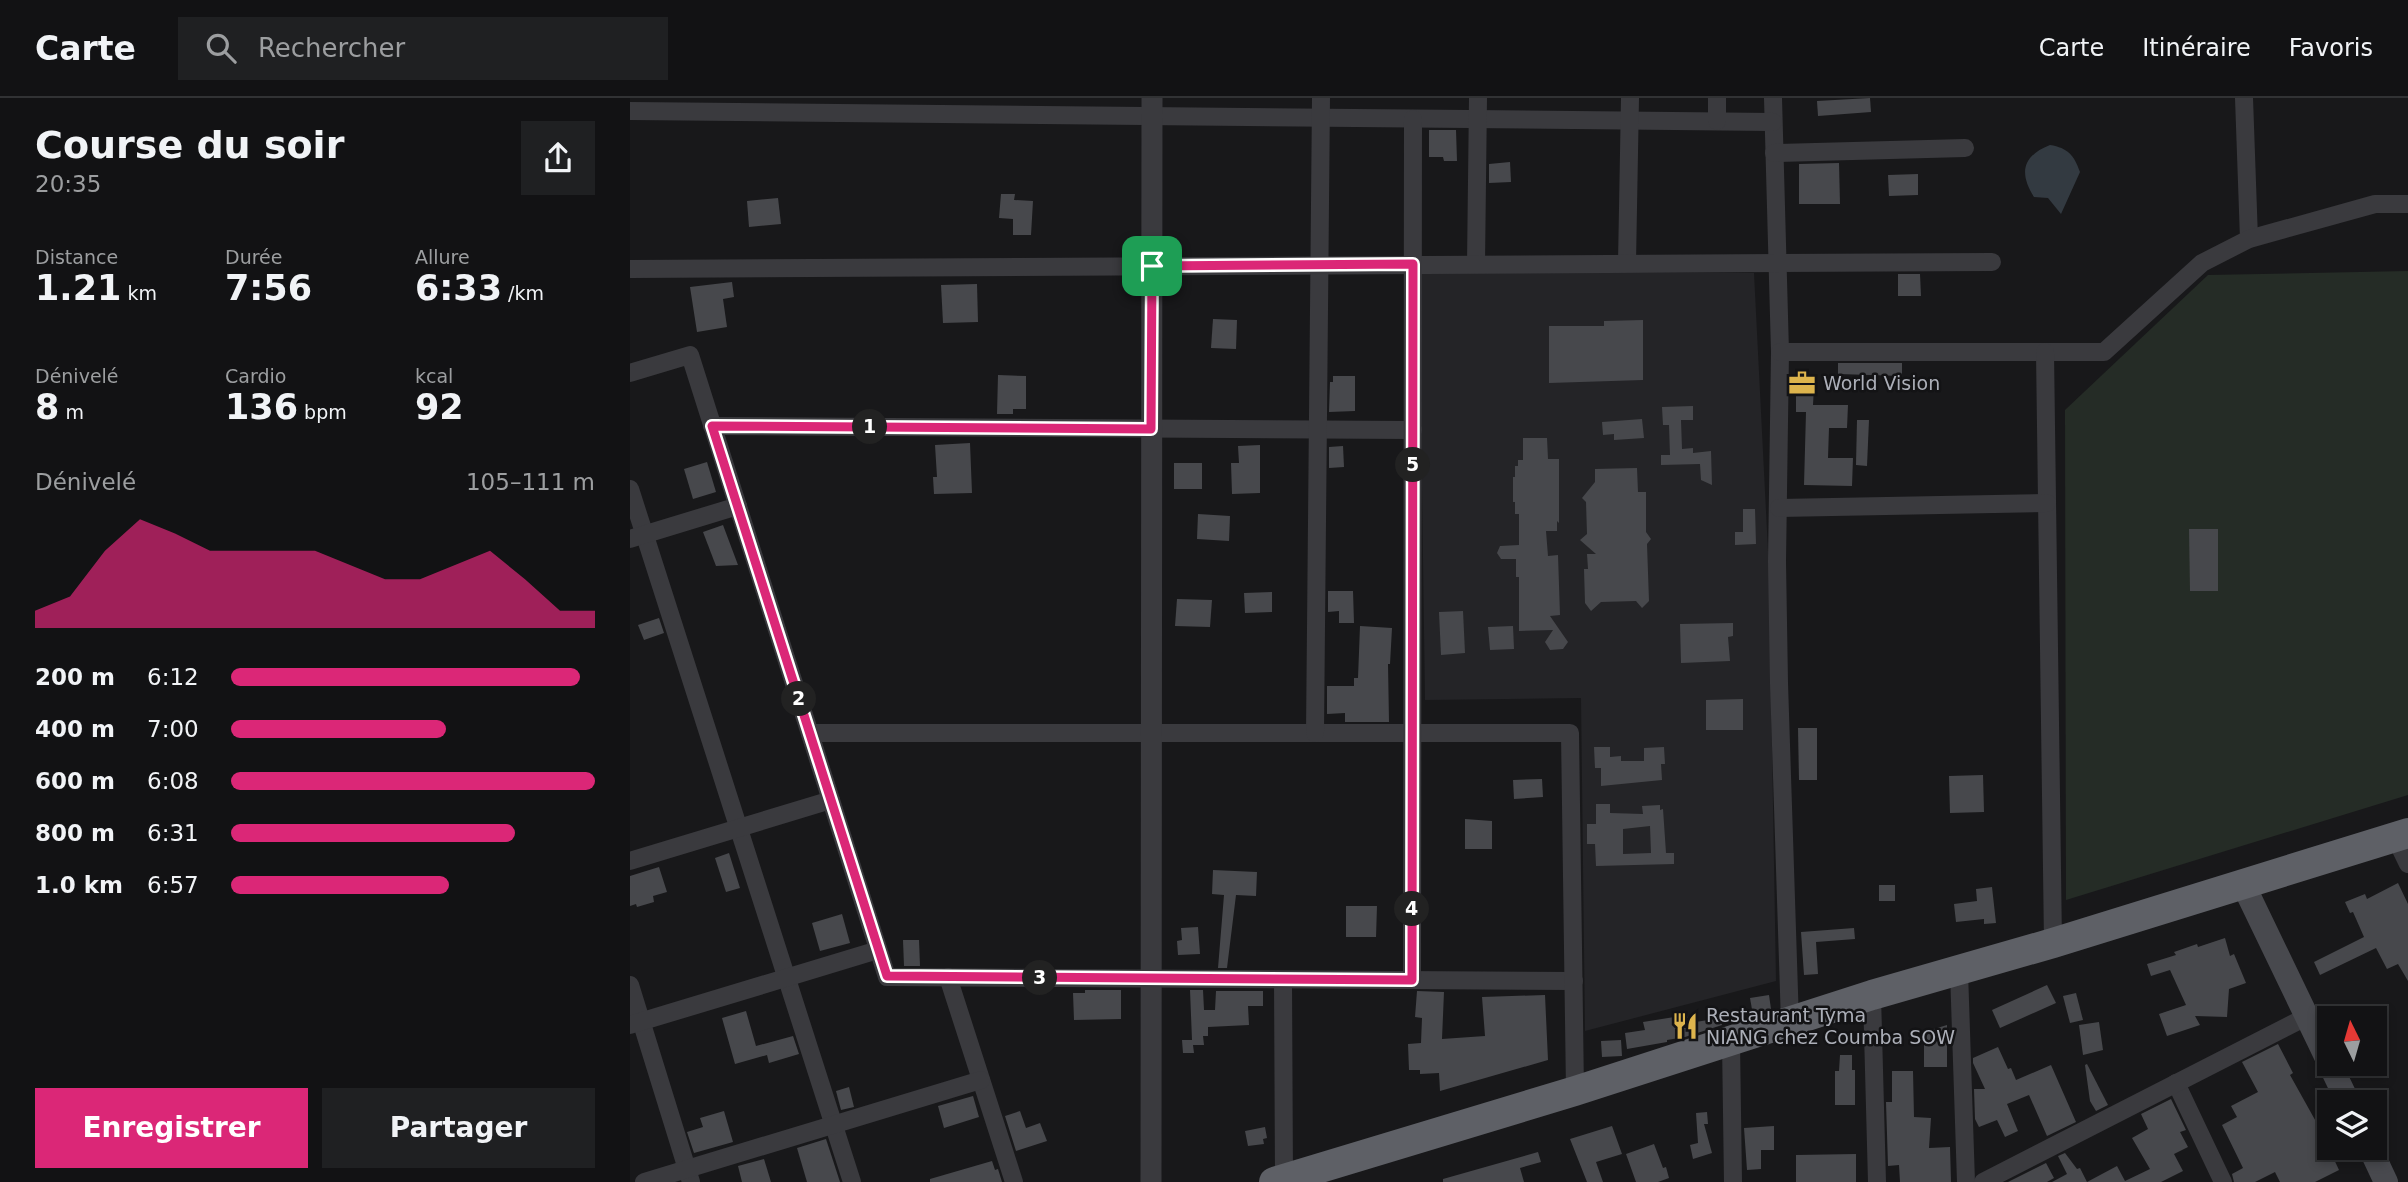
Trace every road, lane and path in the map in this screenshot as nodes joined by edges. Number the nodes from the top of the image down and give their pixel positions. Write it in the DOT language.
graph roads {
  1 [pos="1321,98"];
  2 [pos="1478,98"];
  3 [pos="1630,98"];
  4 [pos="1717,98"];
  5 [pos="1773,98"];
  6 [pos="2244,98"];
  7 [pos="1152,107"];
  8 [pos="630,111"];
  9 [pos="1321,118"];
  10 [pos="1413,119"];
  11 [pos="1478,119"];
  12 [pos="1629,120"];
  13 [pos="1717,121"];
  14 [pos="1773,122"];
  15 [pos="1965,148"];
  16 [pos="1774,153"];
  17 [pos="2408,204"];
  18 [pos="2249,239"];
  19 [pos="1992,261"];
  20 [pos="1777,262"];
  21 [pos="1627,263"];
  22 [pos="1413,264"];
  23 [pos="1476,264"];
  24 [pos="1320,265"];
  25 [pos="1152,266"];
  26 [pos="630,269"];
  27 [pos="1780,352"];
  28 [pos="2045,352"];
  29 [pos="630,373"];
  30 [pos="712,426"];
  31 [pos="1151,429"];
  32 [pos="1318,429"];
  33 [pos="1413,429"];
  34 [pos="630,489"];
  35 [pos="2047,503"];
  36 [pos="738,506"];
  37 [pos="1779,508"];
  38 [pos="637,537"];
  39 [pos="810,733"];
  40 [pos="1150,733"];
  41 [pos="1315,733"];
  42 [pos="1412,733"];
  43 [pos="831,800"];
  44 [pos="739,828"];
  45 [pos="2402,835"];
  46 [pos="630,861"];
  47 [pos="2408,864"];
  48 [pos="2243,884"];
  49 [pos="2053,943"];
  50 [pos="878,950"];
  51 [pos="1959,971"];
  52 [pos="786,977"];
  53 [pos="948,977"];
  54 [pos="1151,979"];
  55 [pos="1283,979"];
  56 [pos="1412,980"];
  57 [pos="1574,981"];
  58 [pos="630,985"];
  59 [pos="1872,995"];
  60 [pos="2306,1017"];
  61 [pos="636,1023"];
  62 [pos="1790,1023"];
  63 [pos="1731,1042"];
  64 [pos="981,1080"];
  65 [pos="2176,1083"];
  66 [pos="2342,1090"];
  67 [pos="1576,1091"];
  68 [pos="833,1124"];
  69 [pos="2376,1160"];
  70 [pos="689,1175"];
  71 [pos="1279,1180"];
  72 [pos="644,1182"];
  73 [pos="852,1182"];
  74 [pos="1014,1182"];
  75 [pos="1151,1182"];
  76 [pos="1734,1182"];
  77 [pos="1877,1182"];
  78 [pos="1966,1182"];
  79 [pos="1983,1182"];
  80 [pos="2223,1182"];
  81 [pos="2386,1182"];
  1 -- 9 [label="street"];
  2 -- 11 [label="street"];
  3 -- 12 [label="street"];
  4 -- 13 [label="street"];
  5 -- 14 [label="street"];
  6 -- 18 [label="street"];
  7 -- 8 [label="street"];
  7 -- 9 [label="street"];
  7 -- 25 [label="street"];
  9 -- 10 [label="street"];
  9 -- 24 [label="street"];
  10 -- 11 [label="street"];
  10 -- 22 [label="street"];
  11 -- 12 [label="street"];
  11 -- 23 [label="street"];
  12 -- 13 [label="street"];
  12 -- 21 [label="street"];
  13 -- 14 [label="street"];
  14 -- 16 [label="street"];
  15 -- 16 [label="street"];
  16 -- 20 [label="street"];
  17 -- 18 [label="street"];
  18 -- 28 [label="street"];
  19 -- 20 [label="street"];
  20 -- 21 [label="street"];
  20 -- 27 [label="street"];
  21 -- 23 [label="street"];
  22 -- 23 [label="street"];
  22 -- 24 [label="street"];
  22 -- 33 [label="street"];
  24 -- 25 [label="street"];
  24 -- 32 [label="street"];
  25 -- 26 [label="street"];
  25 -- 31 [label="street"];
  27 -- 28 [label="street"];
  27 -- 37 [label="street"];
  28 -- 35 [label="street"];
  29 -- 30 [label="street"];
  30 -- 31 [label="street"];
  30 -- 36 [label="street"];
  31 -- 32 [label="street"];
  31 -- 40 [label="street"];
  32 -- 33 [label="street"];
  32 -- 41 [label="street"];
  33 -- 42 [label="street"];
  34 -- 38 [label="street"];
  35 -- 37 [label="street"];
  35 -- 49 [label="street"];
  36 -- 38 [label="street"];
  36 -- 39 [label="street"];
  37 -- 62 [label="street"];
  38 -- 44 [label="street"];
  39 -- 40 [label="street"];
  39 -- 43 [label="street"];
  40 -- 41 [label="street"];
  40 -- 54 [label="street"];
  41 -- 42 [label="street"];
  42 -- 56 [label="street"];
  42 -- 57 [label="street"];
  43 -- 44 [label="street"];
  43 -- 50 [label="street"];
  44 -- 46 [label="street"];
  44 -- 52 [label="street"];
  45 -- 47 [label="street"];
  45 -- 48 [label="highway"];
  48 -- 49 [label="highway"];
  48 -- 60 [label="main road"];
  49 -- 51 [label="highway"];
  50 -- 52 [label="street"];
  50 -- 53 [label="street"];
  51 -- 59 [label="highway"];
  51 -- 78 [label="street"];
  52 -- 61 [label="street"];
  52 -- 68 [label="street"];
  53 -- 54 [label="street"];
  53 -- 64 [label="street"];
  54 -- 55 [label="street"];
  54 -- 75 [label="street"];
  55 -- 56 [label="street"];
  55 -- 71 [label="street"];
  56 -- 57 [label="street"];
  57 -- 67 [label="street"];
  58 -- 61 [label="street"];
  59 -- 62 [label="highway"];
  59 -- 77 [label="street"];
  60 -- 65 [label="street"];
  60 -- 66 [label="main road"];
  61 -- 70 [label="street"];
  62 -- 63 [label="highway"];
  63 -- 67 [label="highway"];
  63 -- 76 [label="street"];
  64 -- 68 [label="street"];
  64 -- 74 [label="street"];
  65 -- 79 [label="street"];
  65 -- 80 [label="street"];
  67 -- 71 [label="highway"];
  68 -- 70 [label="street"];
  68 -- 73 [label="street"];
  69 -- 81 [label="main road"];
  70 -- 72 [label="street"];
}
